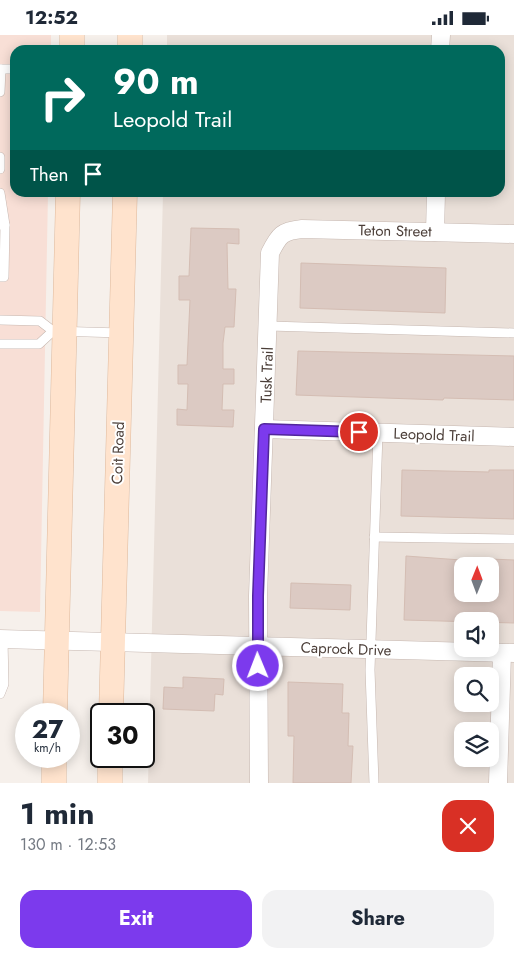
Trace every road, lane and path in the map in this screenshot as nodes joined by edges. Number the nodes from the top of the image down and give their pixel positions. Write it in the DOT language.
graph roads {
  1 [pos="0,69"];
  2 [pos="0,92"];
  3 [pos="0,157"];
  4 [pos="0,165"];
  5 [pos="0,169"];
  6 [pos="0,193"];
  7 [pos="68,197"];
  8 [pos="125,197"];
  9 [pos="436,197"];
  10 [pos="3,225"];
  11 [pos="435,232"];
  12 [pos="514,234"];
  13 [pos="278,238"];
  14 [pos="0,277"];
  15 [pos="0,320"];
  16 [pos="268,326"];
  17 [pos="59,331"];
  18 [pos="121,333"];
  19 [pos="514,333"];
  20 [pos="0,344"];
  21 [pos="264,429"];
  22 [pos="378,433"];
  23 [pos="514,437"];
  24 [pos="374,537"];
  25 [pos="514,539"];
  26 [pos="1,639"];
  27 [pos="57,640"];
  28 [pos="112,642"];
  29 [pos="258,646"];
  30 [pos="370,649"];
  31 [pos="508,653"];
  32 [pos="0,694"];
  33 [pos="55,703"];
  34 [pos="111,703"];
  35 [pos="54,768"];
  36 [pos="110,768"];
  37 [pos="54,783"];
  38 [pos="110,783"];
  39 [pos="258,783"];
  40 [pos="374,783"];
  41 [pos="498,783"];
  1 -- 2 [label="lane"];
  3 -- 4 [label="lane"];
  4 -- 5 [label="lane"];
  6 -- 10 [label="lane"];
  7 -- 17 [label="main road"];
  8 -- 18 [label="main road, Coit Road"];
  9 -- 11 [label="street"];
  10 -- 14 [label="lane"];
  11 -- 12 [label="street, Teton Street"];
  11 -- 13 [label="street, Teton Street"];
  13 -- 16 [label="street, Tusk Trail"];
  15 -- 17 [label="lane"];
  16 -- 19 [label="lane"];
  16 -- 21 [label="street, Tusk Trail"];
  17 -- 18 [label="lane"];
  17 -- 20 [label="lane"];
  17 -- 27 [label="main road"];
  18 -- 28 [label="main road, Coit Road"];
  21 -- 22 [label="street, Leopold Trail"];
  21 -- 29 [label="street, Tusk Trail"];
  22 -- 23 [label="street, Leopold Trail"];
  22 -- 24 [label="lane"];
  24 -- 25 [label="lane"];
  24 -- 30 [label="lane"];
  26 -- 27 [label="street, Caprock Drive"];
  26 -- 32 [label="lane"];
  27 -- 28 [label="street, Caprock Drive"];
  27 -- 33 [label="main road"];
  28 -- 29 [label="street, Caprock Drive"];
  28 -- 34 [label="main road, Coit Road"];
  29 -- 30 [label="street, Caprock Drive"];
  29 -- 39 [label="street, Tusk Trail"];
  30 -- 31 [label="street, Caprock Drive"];
  30 -- 40 [label="lane"];
  31 -- 41 [label="street"];
  35 -- 37 [label="main road"];
  36 -- 38 [label="main road"];
}
